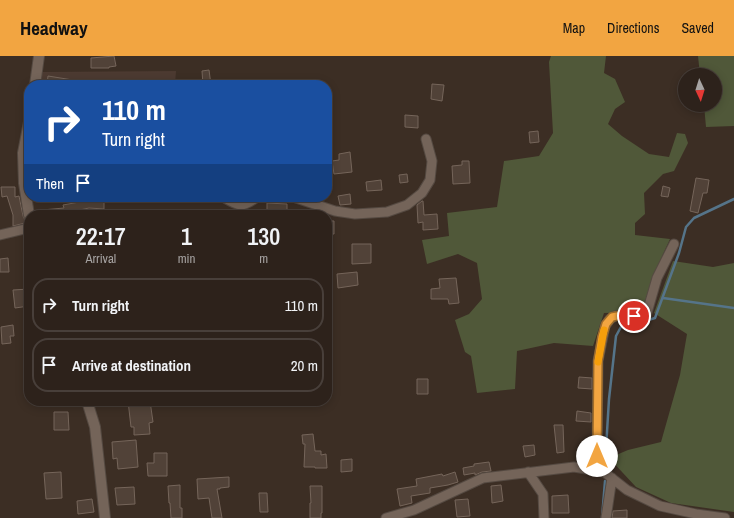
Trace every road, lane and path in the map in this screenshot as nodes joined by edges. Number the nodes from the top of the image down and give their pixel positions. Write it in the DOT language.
graph roads {
  1 [pos="39,56"];
  2 [pos="36,80"];
  3 [pos="426,139"];
  4 [pos="24,148"];
  5 [pos="24,183"];
  6 [pos="232,202"];
  7 [pos="249,202"];
  8 [pos="308,202"];
  9 [pos="332,210"];
  10 [pos="332,210"];
  11 [pos="24,229"];
  12 [pos="0,235"];
  13 [pos="674,244"];
  14 [pos="88,406"];
  15 [pos="596,470"];
  16 [pos="528,472"];
  17 [pos="612,478"];
  18 [pos="105,518"];
  19 [pos="386,518"];
  20 [pos="544,518"];
  21 [pos="606,518"];
  22 [pos="725,518"];
  1 -- 2 [label="street"];
  3 -- 9 [label="street"];
  4 -- 5 [label="street"];
  6 -- 7 [label="street"];
  8 -- 10 [label="street"];
  11 -- 12 [label="street"];
  13 -- 15 [label="street"];
  14 -- 18 [label="street"];
  15 -- 16 [label="street"];
  15 -- 17 [label="street"];
  16 -- 19 [label="street"];
  16 -- 20 [label="street"];
  17 -- 21 [label="street"];
  17 -- 22 [label="street"];
}
